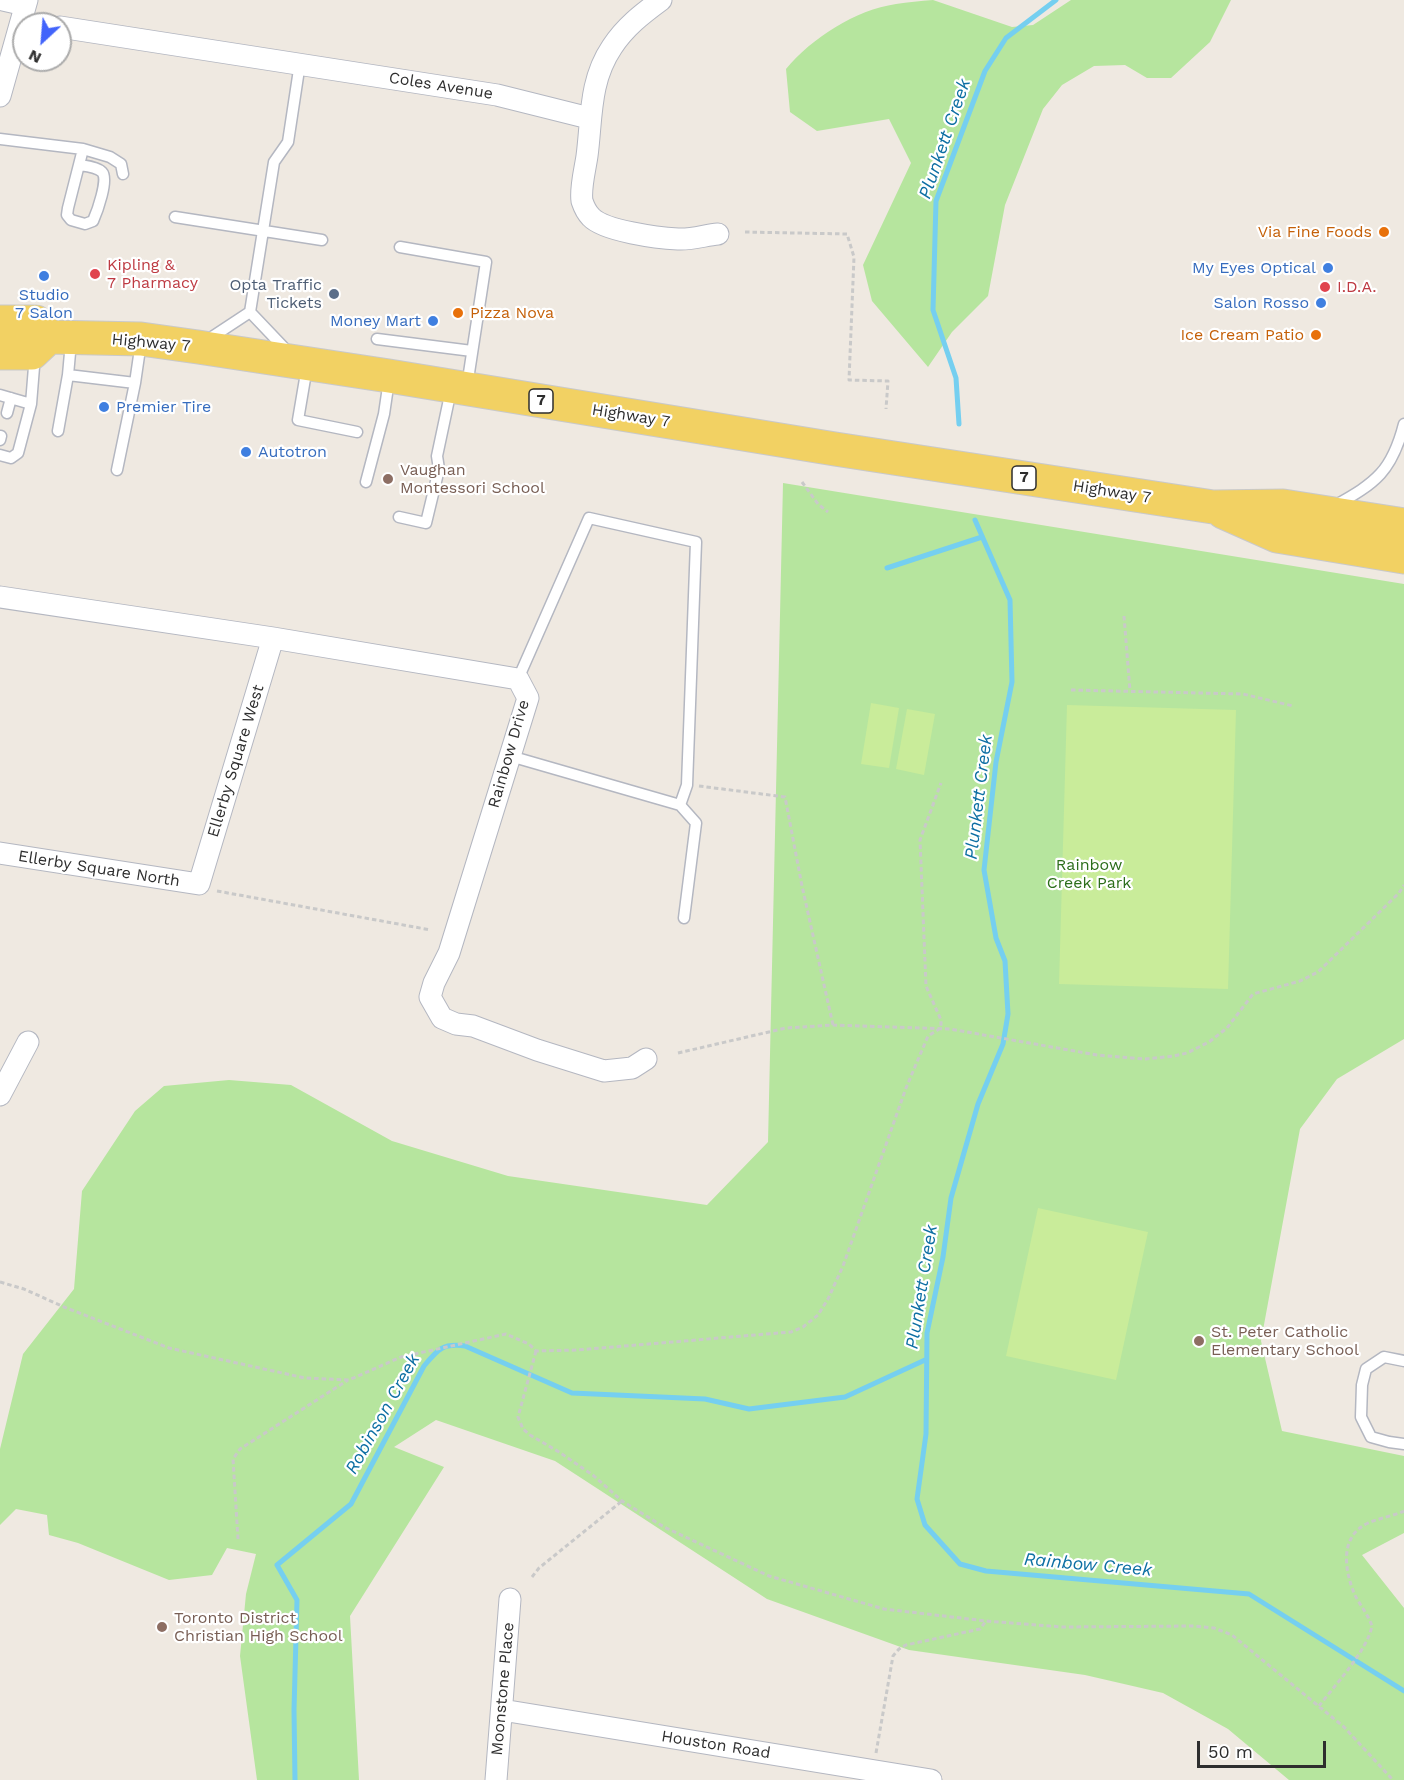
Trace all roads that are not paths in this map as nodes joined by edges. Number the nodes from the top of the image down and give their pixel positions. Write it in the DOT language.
graph roads {
  1 [pos="3,0"];
  2 [pos="661,0"];
  3 [pos="26,12"];
  4 [pos="72,29"];
  5 [pos="12,60"];
  6 [pos="300,63"];
  7 [pos="0,96"];
  8 [pos="589,118"];
  9 [pos="0,140"];
  10 [pos="83,149"];
  11 [pos="79,165"];
  12 [pos="123,174"];
  13 [pos="175,217"];
  14 [pos="262,231"];
  15 [pos="718,234"];
  16 [pos="322,240"];
  17 [pos="400,247"];
  18 [pos="250,312"];
  19 [pos="0,322"];
  20 [pos="141,339"];
  21 [pos="377,339"];
  22 [pos="38,345"];
  23 [pos="198,347"];
  24 [pos="472,351"];
  25 [pos="302,362"];
  26 [pos="68,375"];
  27 [pos="389,376"];
  28 [pos="135,383"];
  29 [pos="459,388"];
  30 [pos="5,397"];
  31 [pos="31,404"];
  32 [pos="7,413"];
  33 [pos="1404,423"];
  34 [pos="58,431"];
  35 [pos="357,432"];
  36 [pos="0,455"];
  37 [pos="117,470"];
  38 [pos="366,482"];
  39 [pos="1213,507"];
  40 [pos="1323,512"];
  41 [pos="399,517"];
  42 [pos="1404,525"];
  43 [pos="1368,551"];
  44 [pos="1404,556"];
  45 [pos="0,597"];
  46 [pos="273,638"];
  47 [pos="518,679"];
  48 [pos="510,756"];
  49 [pos="680,805"];
  50 [pos="0,854"];
  51 [pos="199,884"];
  52 [pos="684,918"];
  53 [pos="28,1042"];
  54 [pos="646,1059"];
  55 [pos="0,1095"];
  56 [pos="1404,1361"];
  57 [pos="1404,1444"];
  58 [pos="510,1599"];
  59 [pos="502,1710"];
  60 [pos="496,1780"];
  61 [pos="931,1780"];
  1 -- 3 [label="street"];
  2 -- 8 [label="street"];
  4 -- 6 [label="street, Coles Avenue"];
  5 -- 7 [label="street"];
  6 -- 8 [label="street, Coles Avenue"];
  6 -- 14 [label="lane"];
  8 -- 15 [label="street"];
  9 -- 10 [label="lane"];
  10 -- 11 [label="lane"];
  10 -- 12 [label="lane"];
  11 -- 11 [label="lane"];
  13 -- 14 [label="lane"];
  14 -- 16 [label="lane"];
  14 -- 18 [label="lane"];
  17 -- 24 [label="lane"];
  18 -- 23 [label="lane"];
  18 -- 25 [label="lane"];
  19 -- 22 [label="main road"];
  20 -- 22 [label="main road, Highway 7 / 7"];
  20 -- 23 [label="main road, Highway 7 / 7"];
  20 -- 28 [label="lane"];
  21 -- 24 [label="lane"];
  22 -- 26 [label="lane"];
  22 -- 31 [label="lane"];
  23 -- 25 [label="main road, Highway 7 / 7"];
  24 -- 29 [label="lane"];
  25 -- 27 [label="main road, Highway 7 / 7"];
  25 -- 35 [label="lane"];
  26 -- 28 [label="lane"];
  26 -- 34 [label="lane"];
  27 -- 29 [label="main road, Highway 7 / 7"];
  27 -- 38 [label="lane"];
  28 -- 37 [label="lane"];
  29 -- 39 [label="main road, Highway 7 / 7"];
  29 -- 41 [label="lane"];
  30 -- 31 [label="lane"];
  30 -- 32 [label="lane"];
  31 -- 36 [label="lane"];
  33 -- 40 [label="lane"];
  39 -- 40 [label="main road, Highway 7 / 7"];
  39 -- 43 [label="main road, Highway 7 / 7"];
  40 -- 42 [label="main road, Highway 7 / 7"];
  42 -- 43 [label="main road"];
  43 -- 44 [label="main road, Highway 7 / 7"];
  45 -- 46 [label="street, Rainbow Drive"];
  46 -- 47 [label="street, Rainbow Drive"];
  46 -- 51 [label="street, Ellerby Square West"];
  47 -- 48 [label="street, Rainbow Drive"];
  47 -- 49 [label="lane"];
  48 -- 49 [label="lane"];
  48 -- 54 [label="street, Rainbow Drive"];
  49 -- 52 [label="lane"];
  50 -- 51 [label="street, Ellerby Square North"];
  53 -- 55 [label="street"];
  56 -- 57 [label="lane"];
  58 -- 59 [label="street, Moonstone Place"];
  59 -- 60 [label="street, Moonstone Place"];
  59 -- 61 [label="street, Houston Road"];
}
